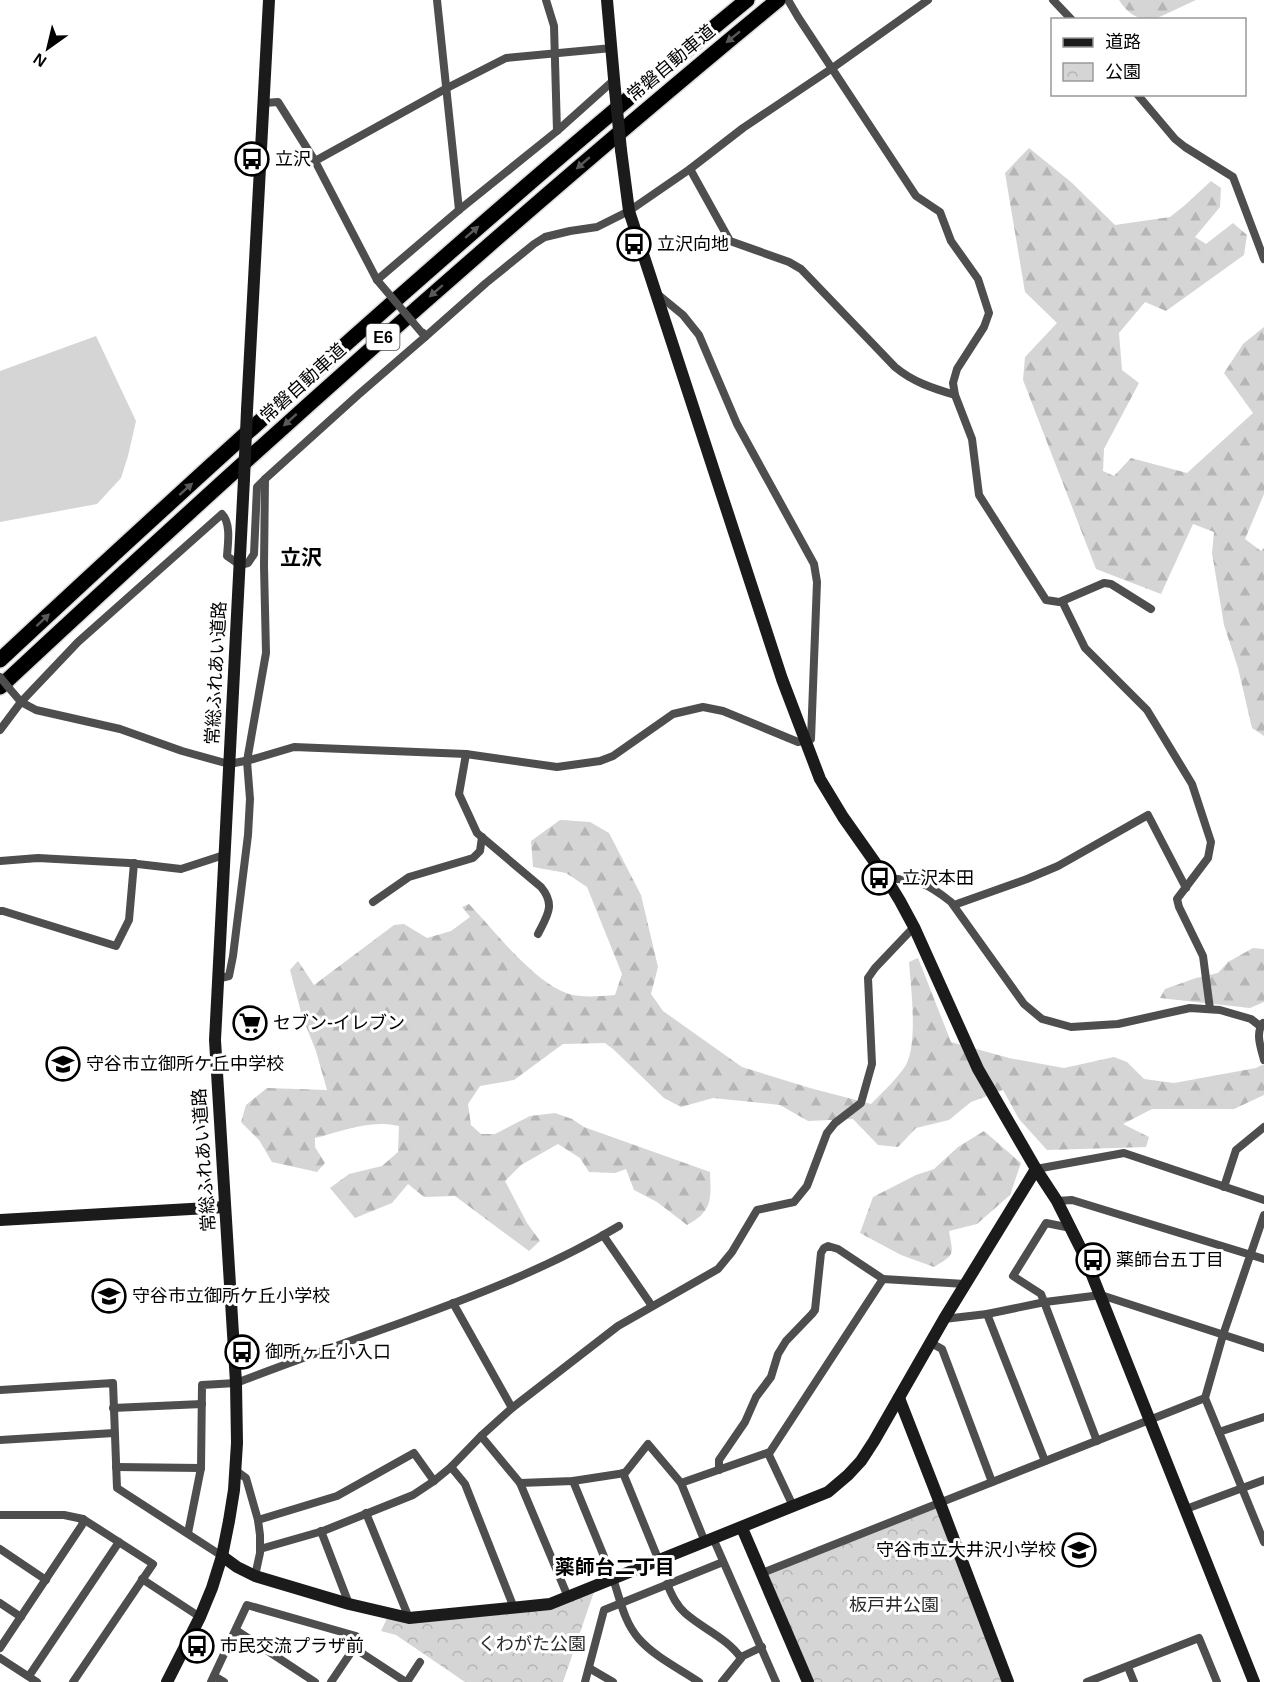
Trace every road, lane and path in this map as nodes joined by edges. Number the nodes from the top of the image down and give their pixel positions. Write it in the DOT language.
graph roads {
  1 [pos="268,0"];
  2 [pos="437,0"];
  3 [pos="546,0"];
  4 [pos="607,0"];
  5 [pos="747,0"];
  6 [pos="778,0"];
  7 [pos="788,0"];
  8 [pos="928,0"];
  9 [pos="1053,0"];
  10 [pos="1070,18"];
  11 [pos="612,48"];
  12 [pos="555,54"];
  13 [pos="831,69"];
  14 [pos="615,85"];
  15 [pos="447,88"];
  16 [pos="1139,96"];
  17 [pos="264,102"];
  18 [pos="557,131"];
  19 [pos="315,161"];
  20 [pos="690,169"];
  21 [pos="459,210"];
  22 [pos="629,211"];
  23 [pos="1264,259"];
  24 [pos="377,280"];
  25 [pos="656,292"];
  26 [pos="424,335"];
  27 [pos="955,395"];
  28 [pos="265,479"];
  29 [pos="240,565"];
  30 [pos="1062,601"];
  31 [pos="1151,609"];
  32 [pos="0,660"];
  33 [pos="0,677"];
  34 [pos="5,687"];
  35 [pos="21,702"];
  36 [pos="0,730"];
  37 [pos="806,741"];
  38 [pos="466,753"];
  39 [pos="247,761"];
  40 [pos="229,764"];
  41 [pos="482,837"];
  42 [pos="224,855"];
  43 [pos="0,861"];
  44 [pos="134,863"];
  45 [pos="886,878"];
  46 [pos="1186,888"];
  47 [pos="373,902"];
  48 [pos="954,905"];
  49 [pos="0,911"];
  50 [pos="914,927"];
  51 [pos="537,934"];
  52 [pos="217,979"];
  53 [pos="1210,1010"];
  54 [pos="1262,1024"];
  55 [pos="1264,1060"];
  56 [pos="1264,1127"];
  57 [pos="1036,1169"];
  58 [pos="1224,1187"];
  59 [pos="1264,1200"];
  60 [pos="1057,1202"];
  61 [pos="225,1207"];
  62 [pos="1264,1215"];
  63 [pos="0,1220"];
  64 [pos="619,1226"];
  65 [pos="1070,1226"];
  66 [pos="603,1235"];
  67 [pos="1251,1255"];
  68 [pos="1264,1259"];
  69 [pos="883,1279"];
  70 [pos="965,1284"];
  71 [pos="1101,1295"];
  72 [pos="1045,1302"];
  73 [pos="453,1303"];
  74 [pos="652,1306"];
  75 [pos="987,1314"];
  76 [pos="944,1319"];
  77 [pos="1223,1335"];
  78 [pos="931,1343"];
  79 [pos="1264,1348"];
  80 [pos="236,1383"];
  81 [pos="0,1390"];
  82 [pos="899,1398"];
  83 [pos="1205,1398"];
  84 [pos="202,1404"];
  85 [pos="113,1408"];
  86 [pos="512,1408"];
  87 [pos="1264,1417"];
  88 [pos="1150,1419"];
  89 [pos="1219,1432"];
  90 [pos="114,1433"];
  91 [pos="481,1436"];
  92 [pos="0,1440"];
  93 [pos="1097,1441"];
  94 [pos="768,1453"];
  95 [pos="1045,1461"];
  96 [pos="116,1467"];
  97 [pos="452,1467"];
  98 [pos="201,1468"];
  99 [pos="236,1470"];
  100 [pos="719,1470"];
  101 [pos="623,1473"];
  102 [pos="1264,1480"];
  103 [pos="434,1481"];
  104 [pos="573,1481"];
  105 [pos="681,1482"];
  106 [pos="992,1482"];
  107 [pos="520,1483"];
  108 [pos="1242,1489"];
  109 [pos="940,1503"];
  110 [pos="793,1506"];
  111 [pos="1185,1509"];
  112 [pos="366,1513"];
  113 [pos="0,1515"];
  114 [pos="83,1519"];
  115 [pos="258,1520"];
  116 [pos="742,1528"];
  117 [pos="321,1531"];
  118 [pos="188,1533"];
  119 [pos="709,1540"];
  120 [pos="119,1542"];
  121 [pos="1264,1542"];
  122 [pos="0,1549"];
  123 [pos="260,1549"];
  124 [pos="222,1556"];
  125 [pos="659,1561"];
  126 [pos="723,1562"];
  127 [pos="762,1573"];
  128 [pos="255,1576"];
  129 [pos="142,1579"];
  130 [pos="613,1579"];
  131 [pos="46,1580"];
  132 [pos="667,1584"];
  133 [pos="568,1597"];
  134 [pos="620,1603"];
  135 [pos="0,1604"];
  136 [pos="349,1604"];
  137 [pos="514,1608"];
  138 [pos="21,1617"];
  139 [pos="200,1617"];
  140 [pos="409,1618"];
  141 [pos="236,1630"];
  142 [pos="762,1647"];
  143 [pos="0,1648"];
  144 [pos="354,1648"];
  145 [pos="0,1658"];
  146 [pos="741,1658"];
  147 [pos="420,1662"];
  148 [pos="1128,1667"];
  149 [pos="589,1668"];
  150 [pos="29,1676"];
  151 [pos="213,1679"];
  152 [pos="37,1682"];
  153 [pos="73,1682"];
  154 [pos="167,1682"];
  155 [pos="224,1682"];
  156 [pos="315,1682"];
  157 [pos="331,1682"];
  158 [pos="406,1682"];
  159 [pos="585,1682"];
  160 [pos="613,1682"];
  161 [pos="699,1682"];
  162 [pos="722,1682"];
  163 [pos="776,1682"];
  164 [pos="808,1682"];
  165 [pos="1008,1682"];
  166 [pos="1087,1682"];
  167 [pos="1134,1682"];
  168 [pos="1217,1682"];
  169 [pos="1254,1682"];
  1 -- 17 [label="street"];
  2 -- 15 [label="street"];
  3 -- 12 [label="street"];
  4 -- 11 [label="street"];
  32 -- 5 [label="highway, 常磐自動車道 / E6, one-way"];
  6 -- 34 [label="highway, 常磐自動車道 / E6, one-way"];
  7 -- 13 [label="street"];
  8 -- 13 [label="street"];
  9 -- 10 [label="street"];
  11 -- 12 [label="street"];
  11 -- 14 [label="street"];
  12 -- 15 [label="street"];
  12 -- 18 [label="street"];
  13 -- 20 [label="street"];
  13 -- 27 [label="street"];
  14 -- 18 [label="street"];
  14 -- 22 [label="street, bridge"];
  15 -- 19 [label="street"];
  15 -- 21 [label="street"];
  16 -- 23 [label="street"];
  17 -- 19 [label="street"];
  17 -- 29 [label="street, 常総ふれあい道路, bridge"];
  18 -- 21 [label="street"];
  19 -- 24 [label="street"];
  20 -- 22 [label="street"];
  20 -- 27 [label="street"];
  21 -- 24 [label="street"];
  22 -- 25 [label="street"];
  22 -- 26 [label="street"];
  24 -- 26 [label="street, bridge"];
  25 -- 37 [label="street"];
  25 -- 37 [label="street"];
  26 -- 28 [label="street"];
  27 -- 30 [label="street"];
  28 -- 29 [label="street"];
  28 -- 39 [label="street"];
  29 -- 35 [label="street"];
  29 -- 40 [label="street, 常総ふれあい道路"];
  30 -- 31 [label="street"];
  30 -- 46 [label="street"];
  33 -- 34 [label="street, bridge"];
  34 -- 35 [label="street"];
  35 -- 36 [label="street"];
  35 -- 40 [label="street"];
  37 -- 38 [label="street"];
  37 -- 45 [label="street"];
  38 -- 39 [label="street"];
  38 -- 41 [label="street"];
  39 -- 40 [label="street"];
  39 -- 52 [label="street"];
  40 -- 42 [label="street, 常総ふれあい道路"];
  41 -- 47 [label="street"];
  41 -- 51 [label="street"];
  42 -- 44 [label="street"];
  42 -- 52 [label="street, 常総ふれあい道路"];
  43 -- 44 [label="street"];
  44 -- 49 [label="street"];
  45 -- 48 [label="street"];
  45 -- 50 [label="street"];
  46 -- 48 [label="street"];
  46 -- 53 [label="street"];
  48 -- 53 [label="street"];
  50 -- 57 [label="street"];
  50 -- 74 [label="street"];
  52 -- 61 [label="street, 常総ふれあい道路"];
  53 -- 54 [label="street"];
  54 -- 55 [label="street"];
  56 -- 58 [label="street"];
  57 -- 58 [label="street"];
  57 -- 60 [label="street"];
  57 -- 70 [label="street"];
  58 -- 59 [label="street"];
  60 -- 65 [label="street"];
  60 -- 67 [label="street"];
  61 -- 63 [label="street"];
  61 -- 80 [label="street, 常総ふれあい道路"];
  62 -- 67 [label="street"];
  64 -- 66 [label="street"];
  65 -- 71 [label="street"];
  65 -- 72 [label="street"];
  66 -- 73 [label="street"];
  66 -- 74 [label="street"];
  67 -- 68 [label="street"];
  67 -- 77 [label="street"];
  69 -- 70 [label="street"];
  69 -- 94 [label="street"];
  69 -- 100 [label="street"];
  70 -- 76 [label="street"];
  71 -- 72 [label="street"];
  71 -- 77 [label="street"];
  71 -- 88 [label="street"];
  72 -- 75 [label="street"];
  72 -- 93 [label="street"];
  73 -- 80 [label="street"];
  73 -- 86 [label="street"];
  74 -- 86 [label="street"];
  75 -- 76 [label="street"];
  75 -- 95 [label="street"];
  76 -- 78 [label="street"];
  77 -- 79 [label="street"];
  77 -- 83 [label="street"];
  78 -- 82 [label="street"];
  78 -- 106 [label="street"];
  80 -- 84 [label="street"];
  80 -- 99 [label="street, 常総ふれあい道路"];
  81 -- 85 [label="street"];
  82 -- 109 [label="street"];
  82 -- 110 [label="street"];
  83 -- 88 [label="street"];
  83 -- 89 [label="street"];
  84 -- 85 [label="street"];
  84 -- 98 [label="street"];
  85 -- 90 [label="street"];
  86 -- 91 [label="street"];
  87 -- 89 [label="street"];
  88 -- 93 [label="street"];
  88 -- 111 [label="street"];
  89 -- 108 [label="street"];
  90 -- 92 [label="street"];
  90 -- 96 [label="street"];
  91 -- 97 [label="street"];
  91 -- 107 [label="street"];
  93 -- 95 [label="street"];
  94 -- 100 [label="street"];
  94 -- 110 [label="street"];
  95 -- 106 [label="street"];
  96 -- 98 [label="street"];
  96 -- 118 [label="street"];
  97 -- 103 [label="street"];
  97 -- 137 [label="street"];
  98 -- 118 [label="street"];
  99 -- 115 [label="street"];
  99 -- 124 [label="street, 常総ふれあい道路"];
  100 -- 105 [label="street"];
  101 -- 104 [label="street"];
  101 -- 105 [label="street"];
  101 -- 125 [label="street"];
  102 -- 108 [label="street"];
  103 -- 112 [label="street"];
  103 -- 115 [label="street"];
  104 -- 107 [label="street"];
  104 -- 130 [label="street"];
  105 -- 119 [label="street"];
  106 -- 109 [label="street"];
  107 -- 133 [label="street"];
  108 -- 111 [label="street"];
  108 -- 121 [label="street"];
  109 -- 127 [label="street"];
  109 -- 165 [label="street"];
  110 -- 116 [label="street"];
  111 -- 169 [label="street"];
  112 -- 117 [label="street"];
  112 -- 140 [label="street"];
  113 -- 114 [label="street"];
  114 -- 120 [label="street"];
  114 -- 131 [label="street"];
  115 -- 123 [label="street"];
  116 -- 119 [label="street"];
  116 -- 127 [label="street"];
  117 -- 123 [label="street"];
  117 -- 136 [label="street"];
  118 -- 124 [label="street"];
  119 -- 125 [label="street"];
  119 -- 126 [label="street"];
  120 -- 129 [label="street"];
  120 -- 150 [label="street"];
  122 -- 131 [label="street"];
  123 -- 128 [label="street"];
  124 -- 128 [label="street"];
  124 -- 139 [label="street, 常総ふれあい道路"];
  125 -- 130 [label="street"];
  126 -- 132 [label="street"];
  126 -- 142 [label="street"];
  127 -- 164 [label="street"];
  128 -- 136 [label="street"];
  129 -- 139 [label="street"];
  129 -- 153 [label="street"];
  130 -- 133 [label="street"];
  130 -- 134 [label="street"];
  131 -- 138 [label="street"];
  132 -- 134 [label="street"];
  132 -- 146 [label="street"];
  133 -- 137 [label="street"];
  134 -- 149 [label="street"];
  134 -- 161 [label="street"];
  135 -- 138 [label="street"];
  136 -- 140 [label="street"];
  137 -- 140 [label="street"];
  138 -- 143 [label="street"];
  139 -- 154 [label="street, 常総ふれあい道路"];
  141 -- 144 [label="street"];
  141 -- 151 [label="street"];
  141 -- 156 [label="street"];
  142 -- 146 [label="street"];
  142 -- 163 [label="street"];
  144 -- 157 [label="street"];
  144 -- 158 [label="street"];
  145 -- 150 [label="street"];
  146 -- 162 [label="street"];
  147 -- 158 [label="street"];
  148 -- 166 [label="street"];
  148 -- 167 [label="street"];
  148 -- 168 [label="street"];
  149 -- 159 [label="street"];
  149 -- 160 [label="street"];
  150 -- 152 [label="street"];
  151 -- 155 [label="street"];
}
